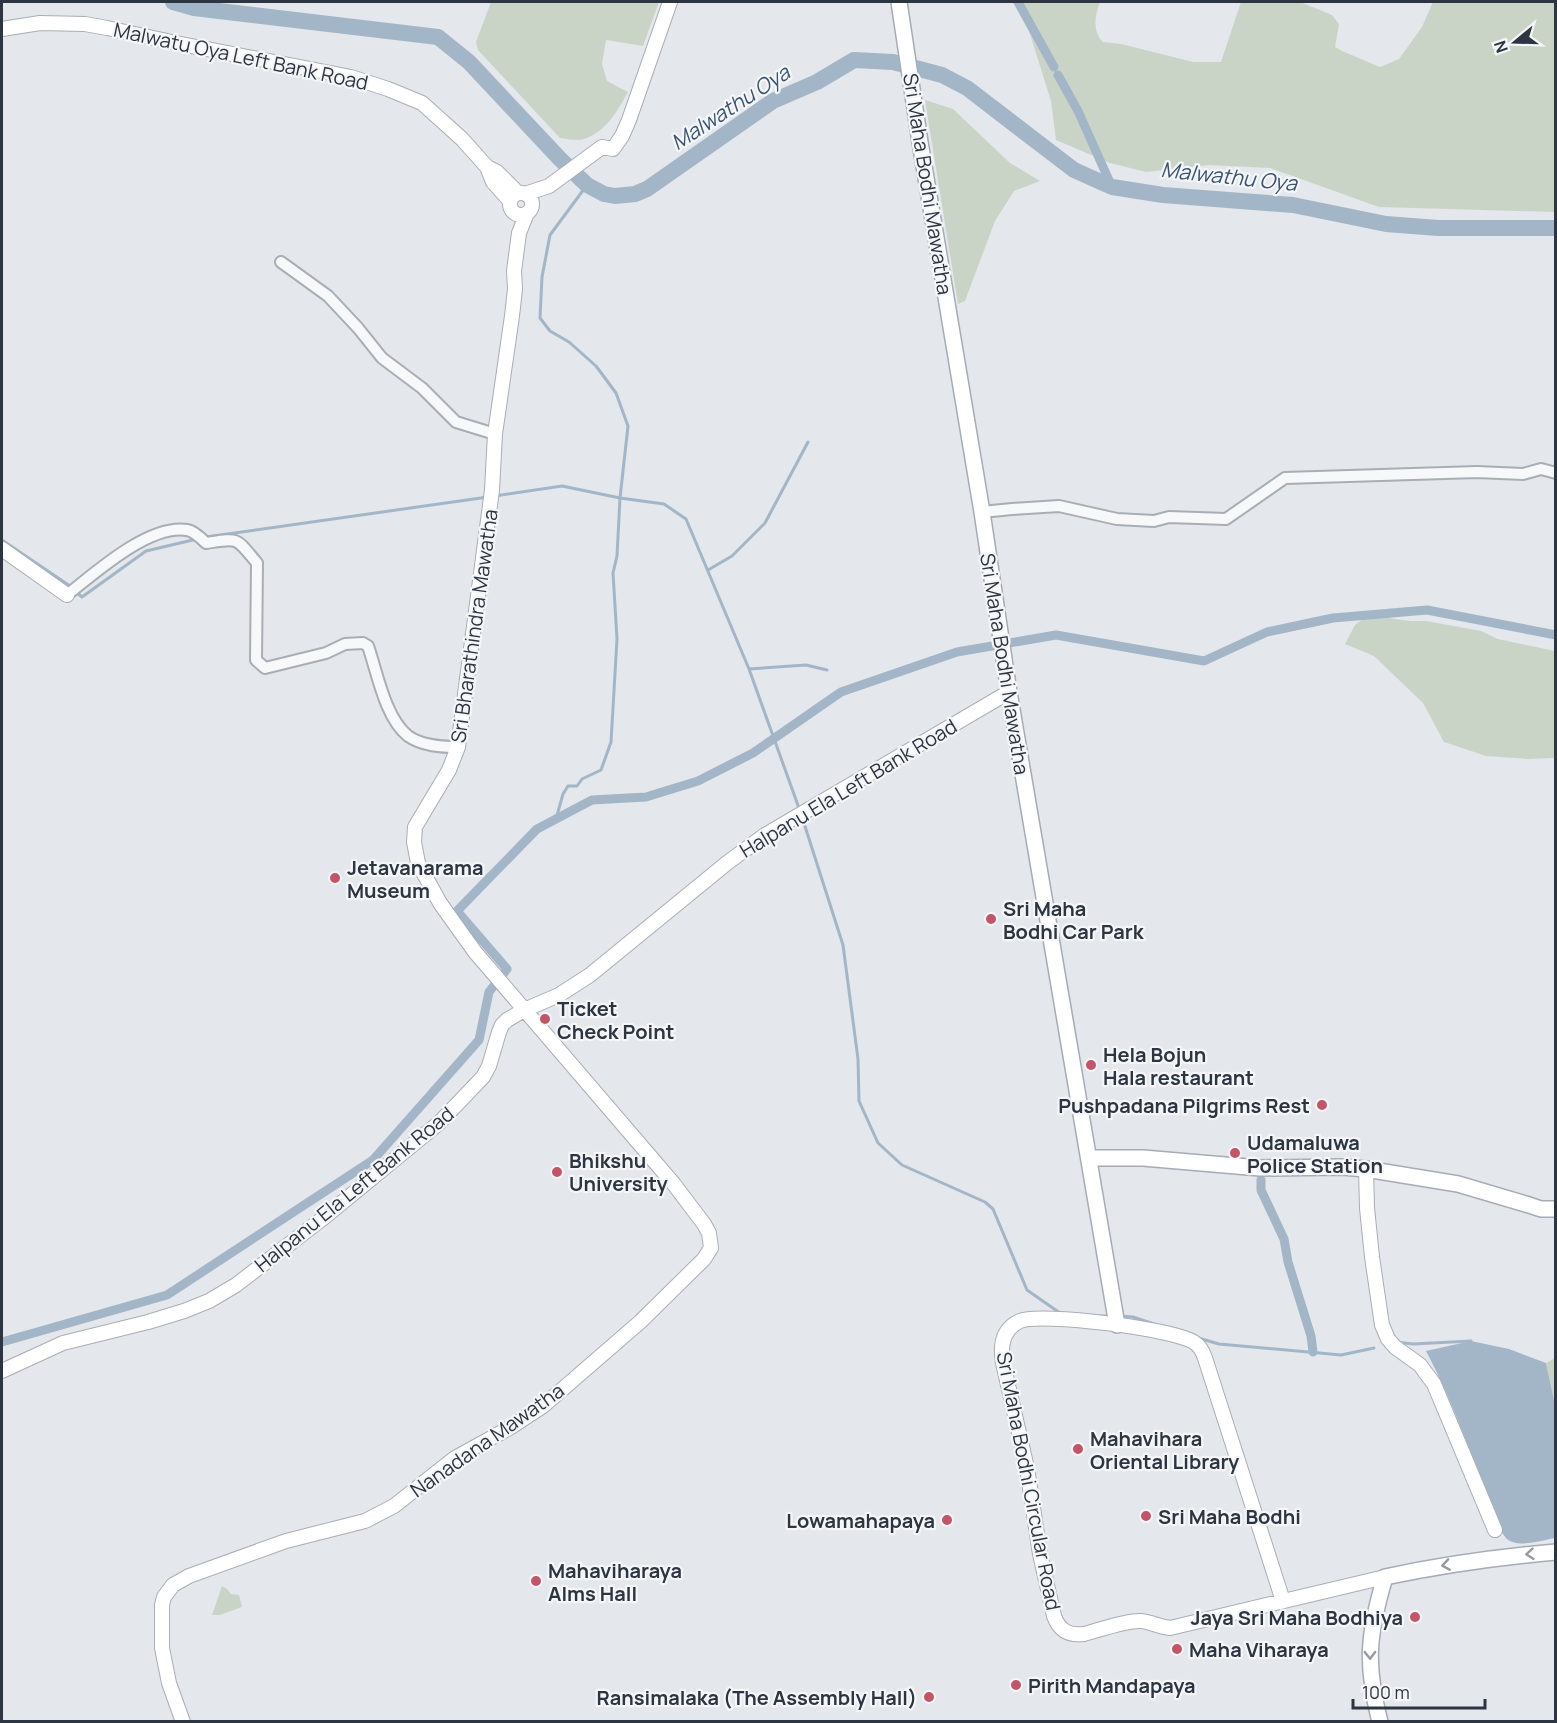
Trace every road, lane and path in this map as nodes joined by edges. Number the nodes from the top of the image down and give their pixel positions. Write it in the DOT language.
graph roads {
  1 [pos="670,2"];
  2 [pos="900,2"];
  3 [pos="2,29"];
  4 [pos="521,203"];
  5 [pos="281,262"];
  6 [pos="495,434"];
  7 [pos="1556,473"];
  8 [pos="982,512"];
  9 [pos="2,549"];
  10 [pos="67,594"];
  11 [pos="1009,692"];
  12 [pos="458,747"];
  13 [pos="520,1005"];
  14 [pos="1089,1158"];
  15 [pos="1366,1169"];
  16 [pos="1556,1209"];
  17 [pos="1117,1325"];
  18 [pos="2,1371"];
  19 [pos="1495,1530"];
  20 [pos="1556,1552"];
  21 [pos="1385,1577"];
  22 [pos="1277,1602"];
  23 [pos="183,1722"];
  24 [pos="1380,1722"];
  1 -- 4 [label="main road"];
  2 -- 8 [label="main road, Sri Maha Bodhi Mawatha"];
  3 -- 4 [label="main road, Malwatu Oya Left Bank Road"];
  4 -- 6 [label="main road, Sri Bharathindra Mawatha"];
  5 -- 6 [label="street"];
  6 -- 12 [label="main road, Sri Bharathindra Mawatha"];
  7 -- 8 [label="street"];
  8 -- 11 [label="main road, Sri Maha Bodhi Mawatha"];
  9 -- 10 [label="main road"];
  10 -- 12 [label="street"];
  11 -- 13 [label="main road, Halpanu Ela Left Bank Road"];
  11 -- 14 [label="main road, Sri Maha Bodhi Mawatha"];
  12 -- 13 [label="main road, Sri Bharathindra Mawatha"];
  13 -- 18 [label="main road, Halpanu Ela Left Bank Road"];
  13 -- 23 [label="main road, Nanadana Mawatha"];
  14 -- 15 [label="main road"];
  14 -- 17 [label="main road, Sri Maha Bodhi Mawatha"];
  15 -- 16 [label="main road"];
  15 -- 19 [label="main road"];
  17 -- 22 [label="main road, Sri Maha Bodhi Circular Road"];
  17 -- 22 [label="main road, Sri Maha Bodhi Circular Road"];
  20 -- 21 [label="main road, one-way"];
  21 -- 22 [label="main road"];
  21 -- 24 [label="main road, one-way"];
}
